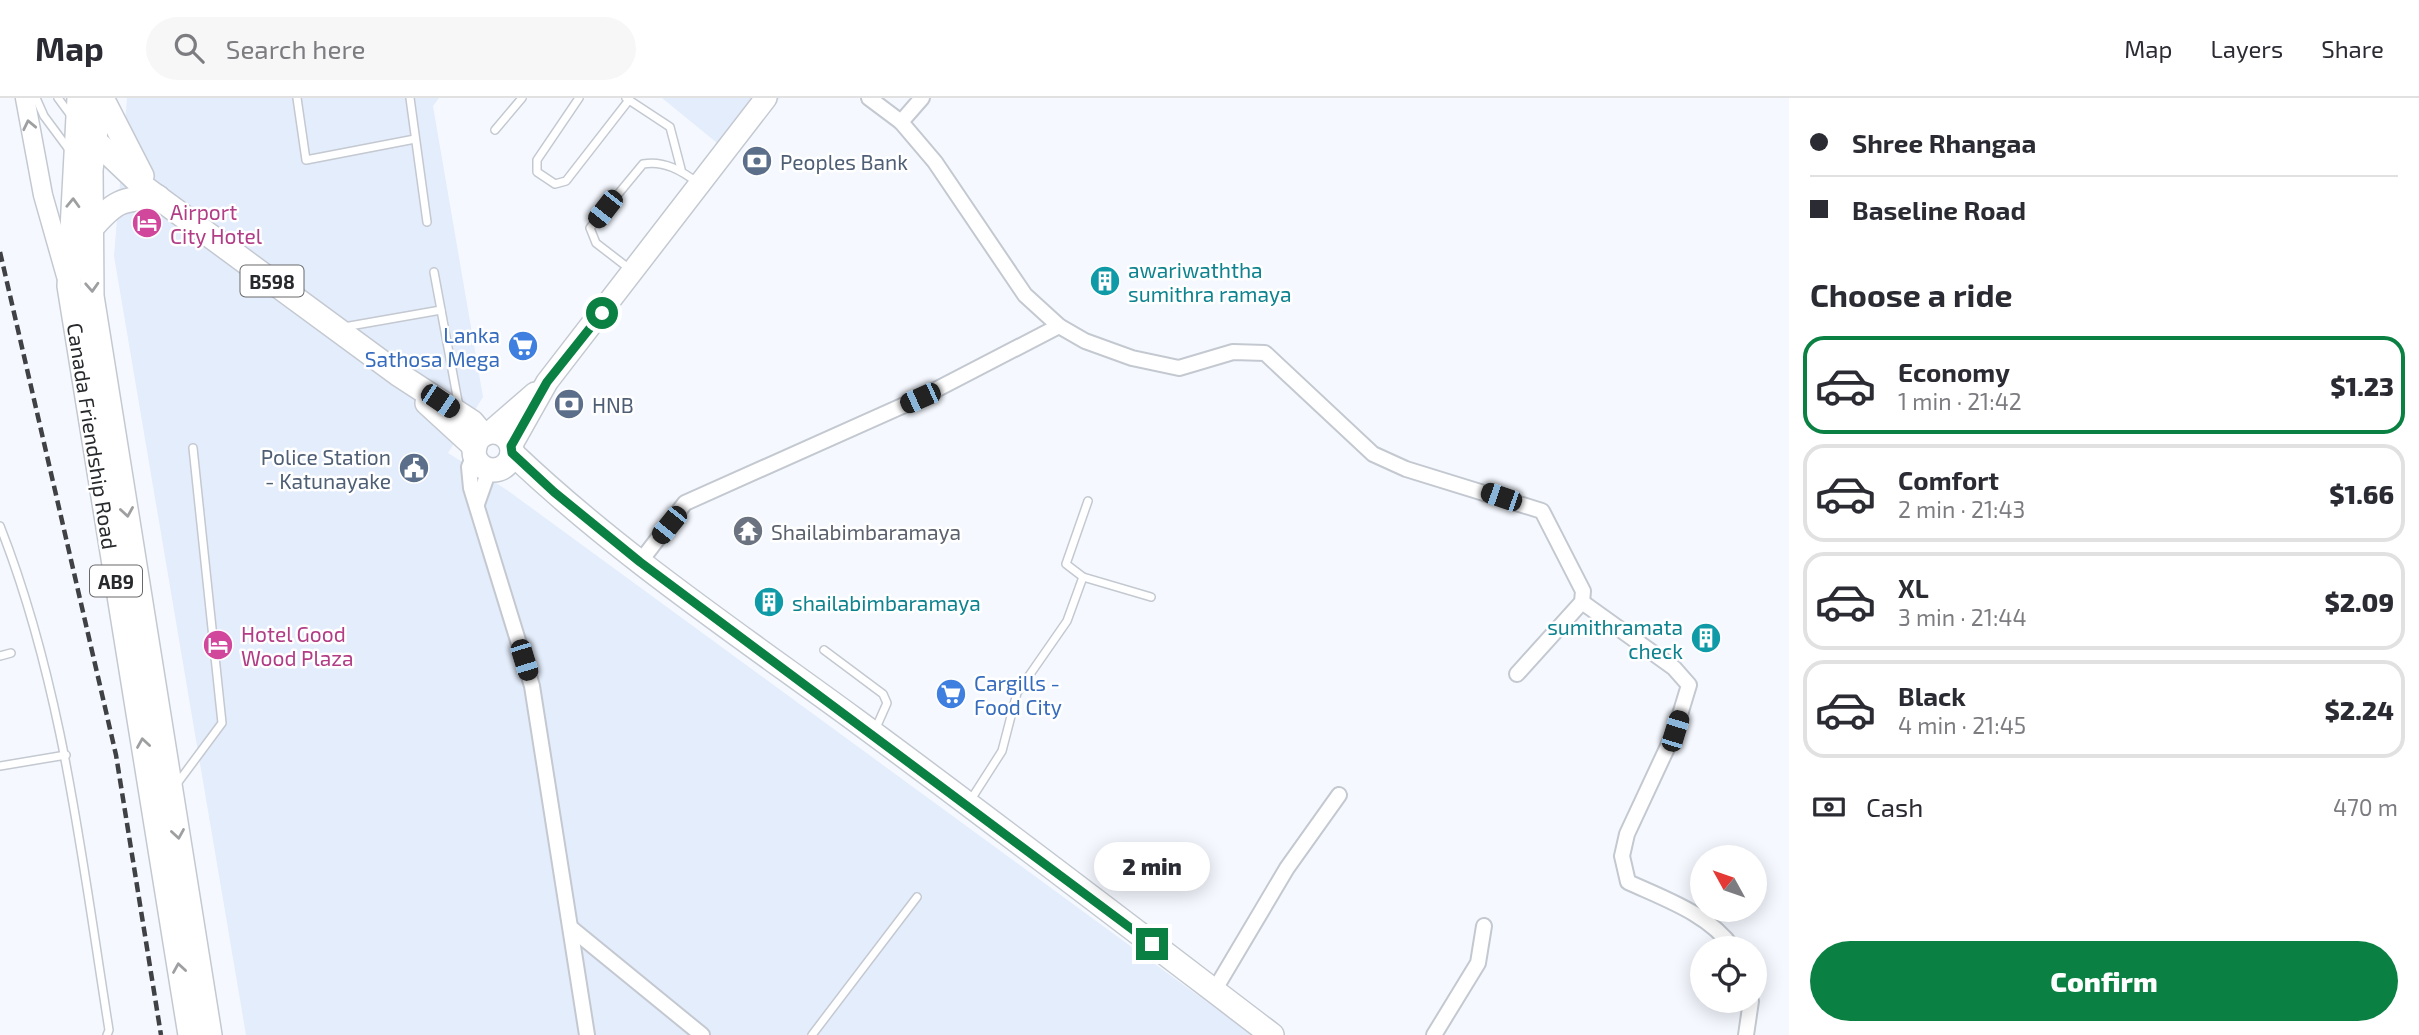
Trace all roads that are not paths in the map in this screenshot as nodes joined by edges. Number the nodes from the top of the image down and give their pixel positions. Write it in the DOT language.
graph roads {
  1 [pos="26,98"];
  2 [pos="36,98"];
  3 [pos="58,98"];
  4 [pos="79,98"];
  5 [pos="101,98"];
  6 [pos="297,98"];
  7 [pos="410,98"];
  8 [pos="522,98"];
  9 [pos="579,98"];
  10 [pos="766,98"];
  11 [pos="869,98"];
  12 [pos="922,98"];
  13 [pos="627,99"];
  14 [pos="901,122"];
  15 [pos="495,130"];
  16 [pos="86,132"];
  17 [pos="415,139"];
  18 [pos="83,164"];
  19 [pos="681,169"];
  20 [pos="700,184"];
  21 [pos="151,192"];
  22 [pos="427,222"];
  23 [pos="90,230"];
  24 [pos="434,272"];
  25 [pos="634,272"];
  26 [pos="69,286"];
  27 [pos="441,310"];
  28 [pos="1059,326"];
  29 [pos="336,328"];
  30 [pos="398,373"];
  31 [pos="461,415"];
  32 [pos="193,448"];
  33 [pos="492,451"];
  34 [pos="1088,501"];
  35 [pos="477,504"];
  36 [pos="0,526"];
  37 [pos="640,562"];
  38 [pos="1083,577"];
  39 [pos="1151,597"];
  40 [pos="1582,602"];
  41 [pos="824,650"];
  42 [pos="11,653"];
  43 [pos="0,656"];
  44 [pos="1517,674"];
  45 [pos="873,734"];
  46 [pos="66,755"];
  47 [pos="0,766"];
  48 [pos="171,791"];
  49 [pos="1339,795"];
  50 [pos="967,805"];
  51 [pos="916,897"];
  52 [pos="1484,926"];
  53 [pos="571,928"];
  54 [pos="1724,936"];
  55 [pos="1214,991"];
  56 [pos="1749,1013"];
  57 [pos="107,1035"];
  58 [pos="190,1035"];
  59 [pos="210,1035"];
  60 [pos="587,1035"];
  61 [pos="702,1035"];
  62 [pos="812,1035"];
  63 [pos="1272,1035"];
  64 [pos="1434,1035"];
  65 [pos="1746,1035"];
  26 -- 1 [label="street, one-way"];
  2 -- 18 [label="lane"];
  3 -- 16 [label="lane"];
  4 -- 16 [label="main road"];
  5 -- 16 [label="main road"];
  5 -- 21 [label="main road"];
  6 -- 17 [label="lane"];
  7 -- 17 [label="lane"];
  8 -- 15 [label="lane"];
  9 -- 13 [label="lane"];
  10 -- 20 [label="main road"];
  11 -- 14 [label="street"];
  12 -- 14 [label="street"];
  13 -- 19 [label="lane"];
  14 -- 28 [label="street"];
  16 -- 18 [label="main road, Canada Friendship Road / AB9"];
  16 -- 21 [label="main road, B598"];
  17 -- 22 [label="lane"];
  18 -- 21 [label="main road, B598"];
  18 -- 23 [label="main road, Canada Friendship Road / AB9"];
  26 -- 18 [label="main road, Canada Friendship Road / AB9, one-way"];
  19 -- 20 [label="lane"];
  19 -- 25 [label="lane"];
  20 -- 25 [label="main road"];
  21 -- 23 [label="main road"];
  21 -- 29 [label="main road, B598"];
  23 -- 48 [label="main road, Canada Friendship Road / AB9, one-way"];
  24 -- 27 [label="lane"];
  25 -- 33 [label="main road"];
  58 -- 26 [label="main road, Canada Friendship Road / AB9, one-way"];
  27 -- 29 [label="lane"];
  27 -- 31 [label="lane"];
  28 -- 37 [label="street"];
  28 -- 40 [label="street"];
  29 -- 30 [label="main road, B598"];
  30 -- 31 [label="main road, B598"];
  30 -- 33 [label="main road, B598"];
  31 -- 33 [label="main road, B598"];
  32 -- 48 [label="lane"];
  33 -- 35 [label="street"];
  33 -- 35 [label="street"];
  33 -- 37 [label="main road, B598"];
  34 -- 38 [label="lane"];
  35 -- 53 [label="street"];
  36 -- 46 [label="lane"];
  37 -- 45 [label="main road, B598"];
  38 -- 39 [label="lane"];
  38 -- 50 [label="lane"];
  40 -- 44 [label="street"];
  40 -- 54 [label="street"];
  41 -- 45 [label="lane"];
  42 -- 43 [label="lane"];
  45 -- 50 [label="main road, B598"];
  46 -- 47 [label="lane"];
  46 -- 57 [label="lane"];
  48 -- 59 [label="main road, Canada Friendship Road / AB9, one-way"];
  49 -- 55 [label="street"];
  50 -- 55 [label="main road, B598"];
  51 -- 62 [label="lane"];
  52 -- 64 [label="street"];
  53 -- 60 [label="street"];
  53 -- 61 [label="street"];
  55 -- 63 [label="main road, B598"];
  56 -- 65 [label="street"];
}
